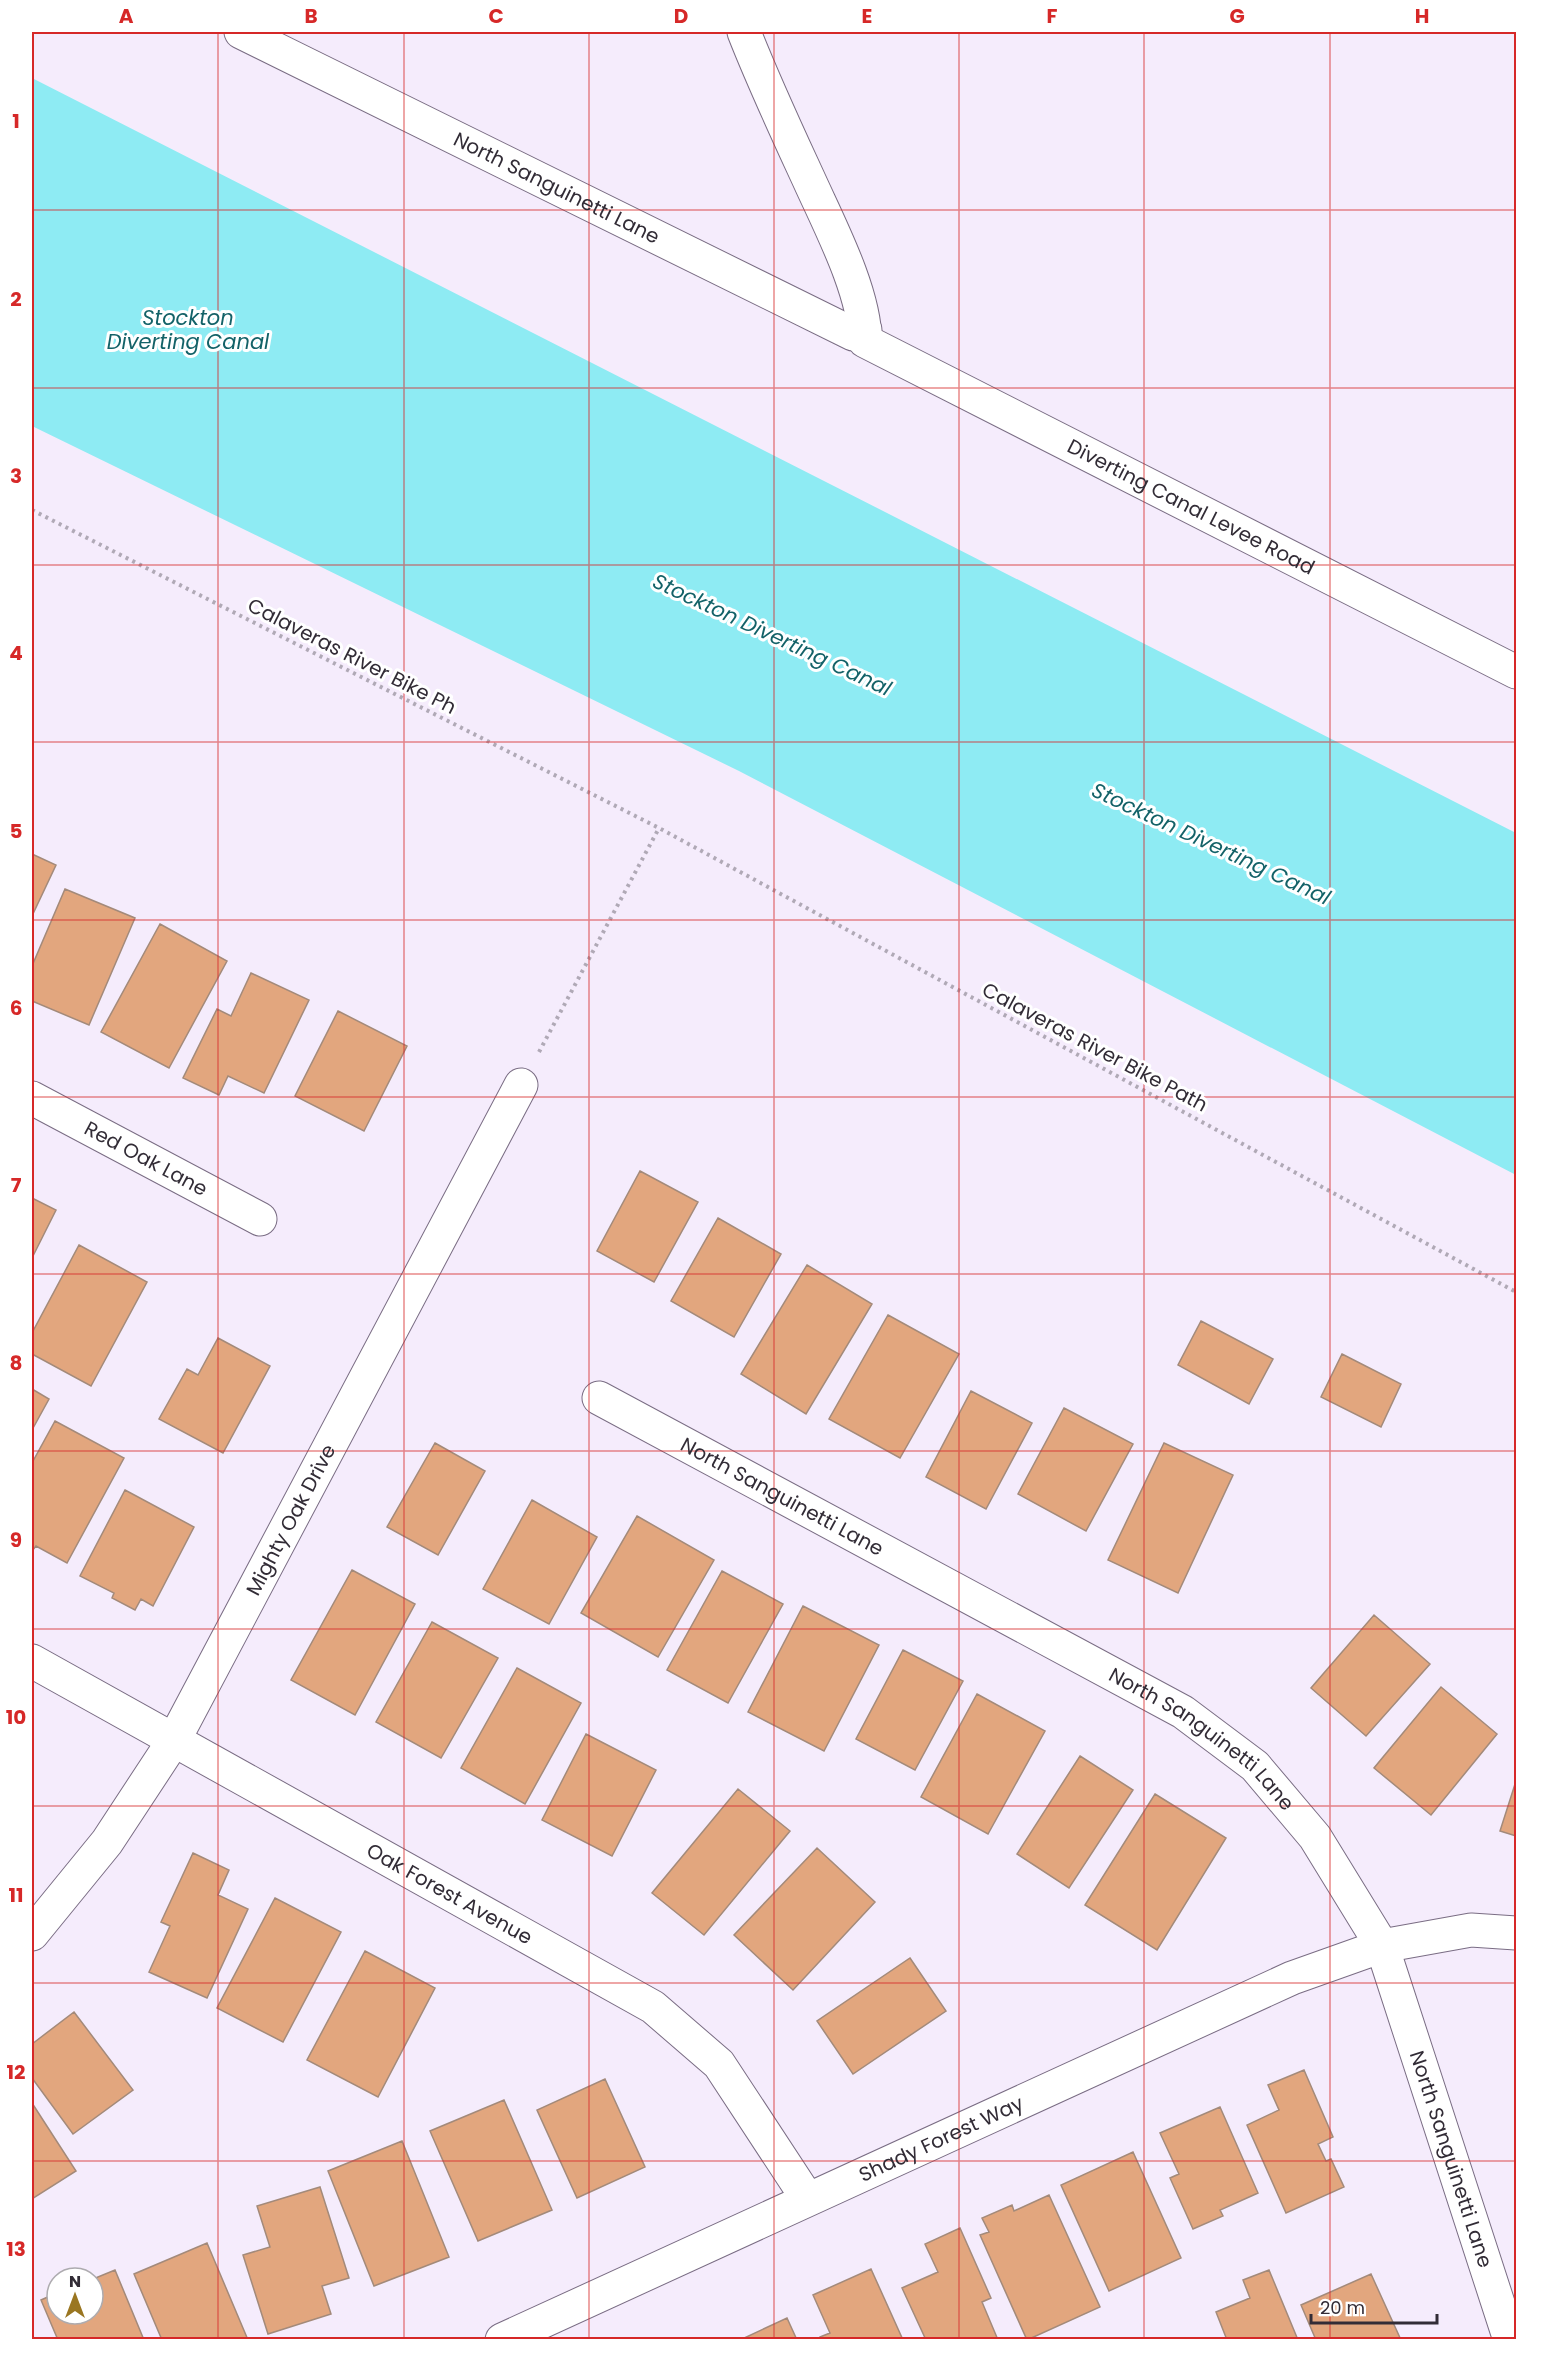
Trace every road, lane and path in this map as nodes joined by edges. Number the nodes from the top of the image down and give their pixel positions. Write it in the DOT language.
graph roads {
  1 [pos="241,32"];
  2 [pos="744,32"];
  3 [pos="865,335"];
  4 [pos="32,510"];
  5 [pos="1516,672"];
  6 [pos="659,828"];
  7 [pos="521,1085"];
  8 [pos="32,1098"];
  9 [pos="260,1220"];
  10 [pos="1516,1292"];
  11 [pos="600,1398"];
  12 [pos="32,1661"];
  13 [pos="174,1740"];
  14 [pos="1516,1933"];
  15 [pos="32,1934"];
  16 [pos="1382,1946"];
  17 [pos="807,2198"];
  18 [pos="502,2340"];
  19 [pos="1510,2340"];
  1 -- 3 [label="street, North Sanguinetti Lane"];
  2 -- 3 [label="street"];
  3 -- 5 [label="street, Diverting Canal Levee Road"];
  4 -- 6 [label="path, Calaveras River Bike Ph"];
  6 -- 7 [label="path"];
  6 -- 10 [label="path, Calaveras River Bike Path"];
  7 -- 13 [label="street, Mighty Oak Drive"];
  8 -- 9 [label="street, Red Oak Lane"];
  11 -- 16 [label="street, North Sanguinetti Lane"];
  12 -- 13 [label="street, Oak Forest Avenue"];
  13 -- 15 [label="street, Mighty Oak Drive"];
  13 -- 17 [label="street, Oak Forest Avenue"];
  14 -- 16 [label="street, Shady Forest Way"];
  16 -- 17 [label="street, Shady Forest Way"];
  16 -- 19 [label="street, North Sanguinetti Lane"];
  17 -- 18 [label="street, Shady Forest Way"];
}
